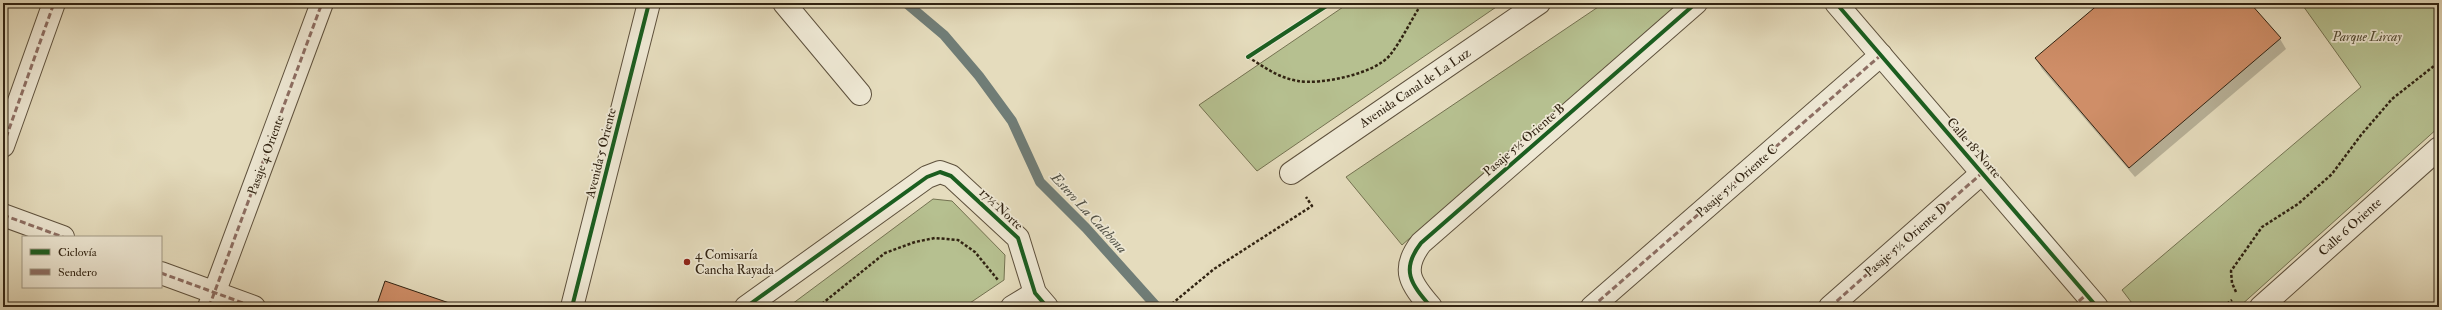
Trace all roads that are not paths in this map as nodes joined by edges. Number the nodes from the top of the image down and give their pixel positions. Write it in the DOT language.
graph roads {
  1 [pos="54,3"];
  2 [pos="322,3"];
  3 [pos="649,3"];
  4 [pos="784,3"];
  5 [pos="1539,3"];
  6 [pos="1696,3"];
  7 [pos="1836,3"];
  8 [pos="1881,55"];
  9 [pos="860,94"];
  10 [pos="3,146"];
  11 [pos="2439,148"];
  12 [pos="1291,173"];
  13 [pos="1982,173"];
  14 [pos="3,215"];
  15 [pos="60,236"];
  16 [pos="162,274"];
  17 [pos="212,300"];
  18 [pos="1028,303"];
  19 [pos="2085,303"];
  20 [pos="254,307"];
  21 [pos="572,307"];
  22 [pos="746,307"];
  23 [pos="1431,307"];
  24 [pos="1592,307"];
  25 [pos="1830,307"];
  26 [pos="2262,307"];
  1 -- 10 [label="street"];
  2 -- 17 [label="street, Pasaje 4 Oriente"];
  3 -- 21 [label="street, Avenida 5 Oriente"];
  4 -- 9 [label="street"];
  5 -- 12 [label="street, Avenida Canal de La Luz"];
  6 -- 23 [label="street, Pasaje 5½ Oriente B"];
  7 -- 8 [label="street, Calle 18 Norte"];
  8 -- 13 [label="street, Calle 18 Norte"];
  8 -- 24 [label="street, Pasaje 5½ Oriente C"];
  11 -- 26 [label="street, Calle 6 Oriente"];
  13 -- 19 [label="street, Calle 18 Norte"];
  13 -- 25 [label="street, Pasaje 5½ Oriente D"];
  14 -- 15 [label="street"];
  16 -- 17 [label="street"];
  17 -- 20 [label="street"];
  18 -- 22 [label="street, 17½ Norte"];
}
